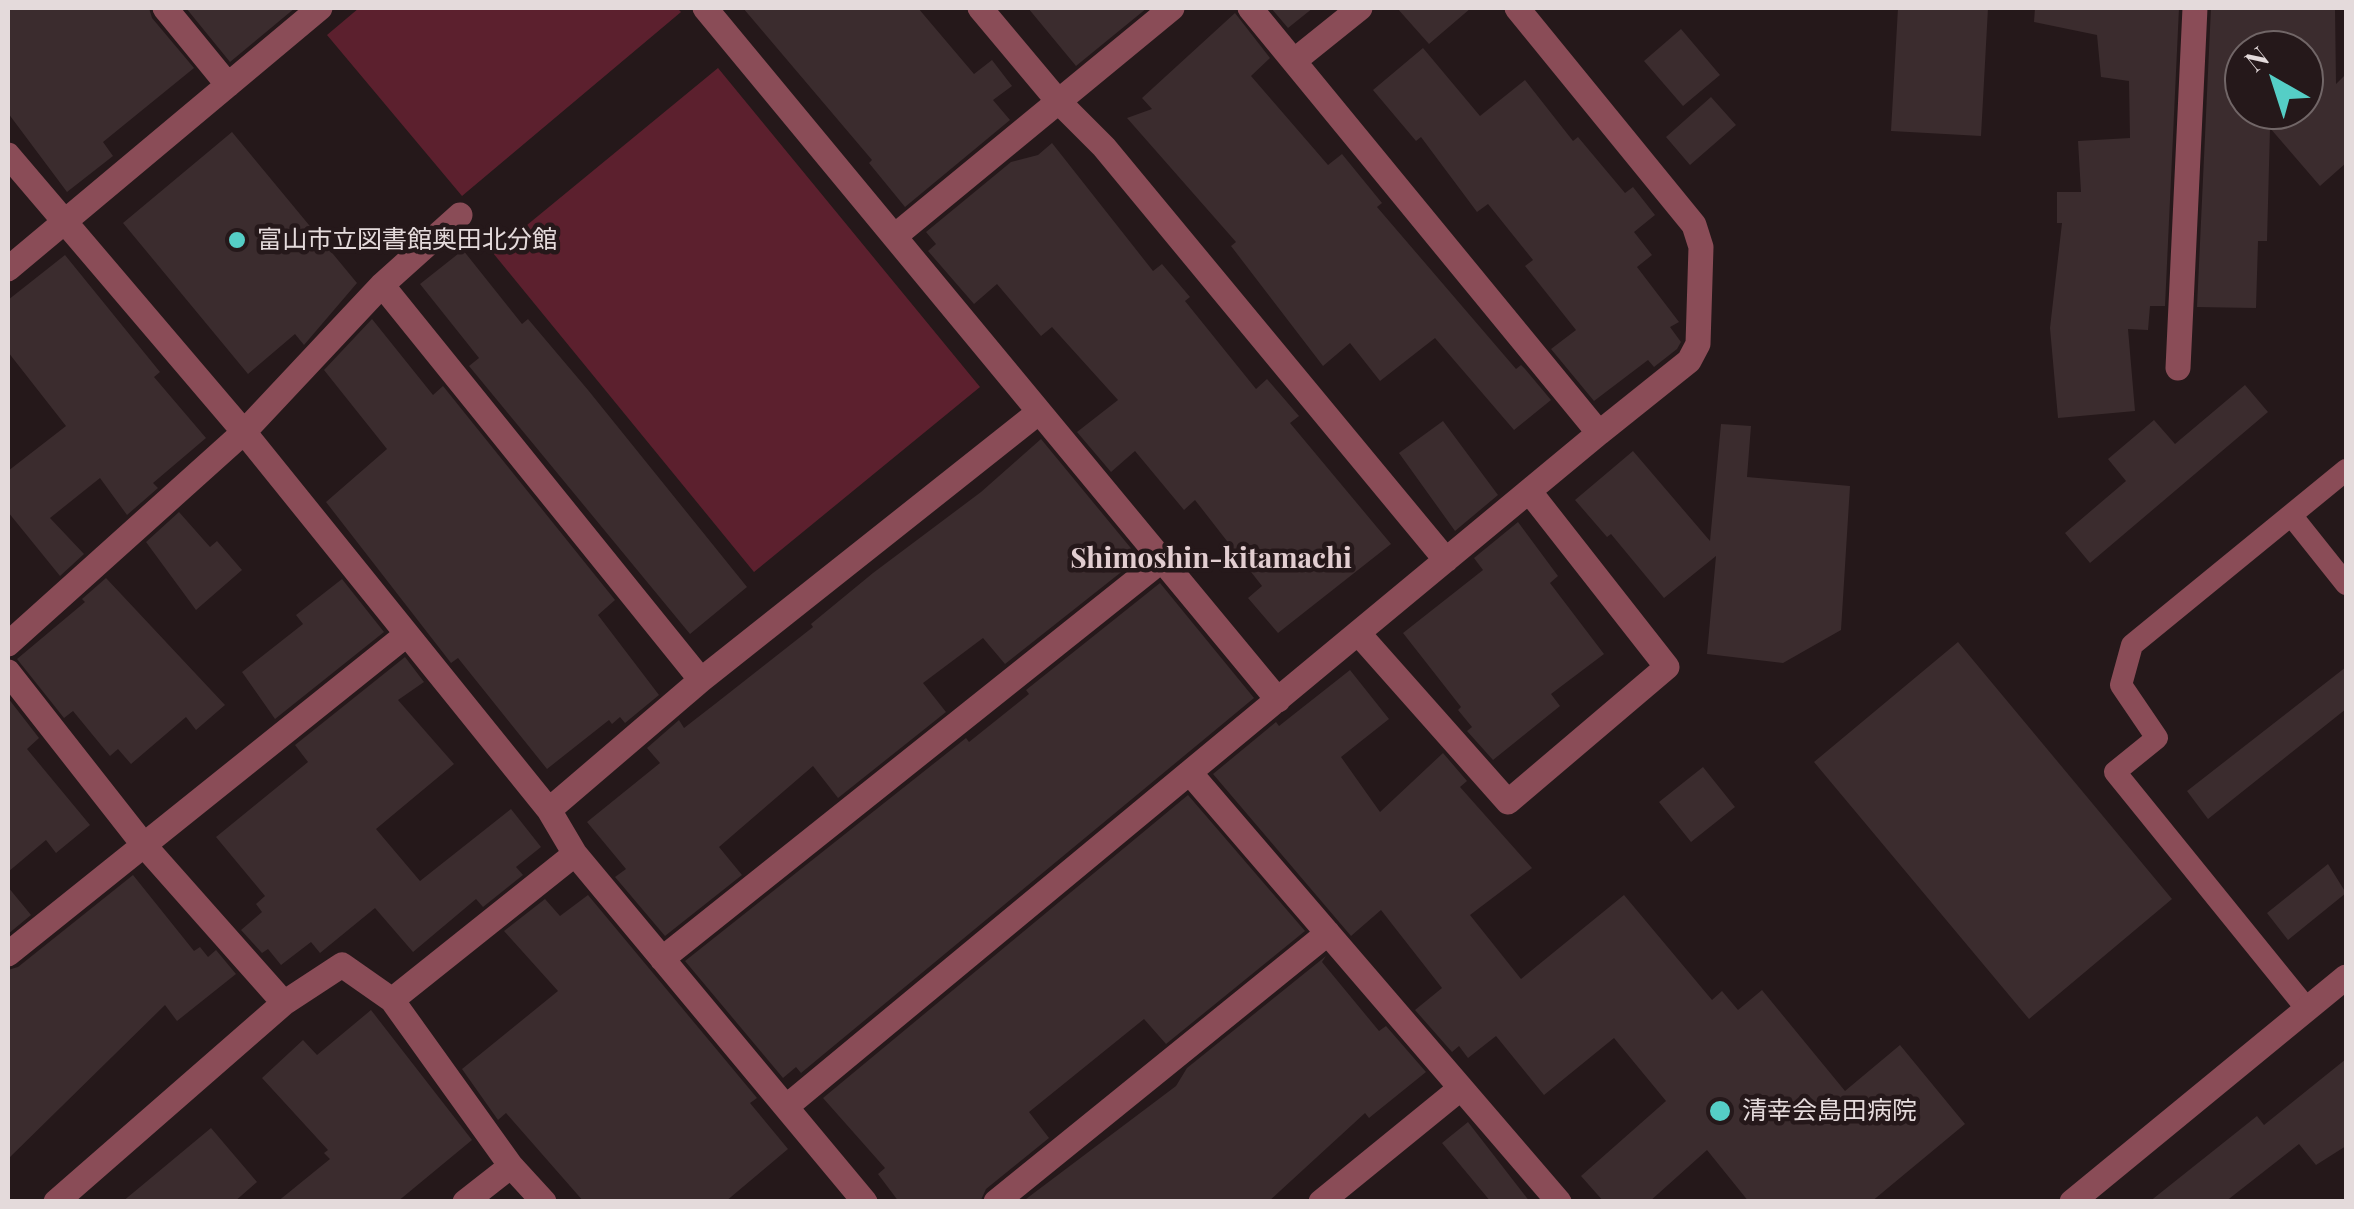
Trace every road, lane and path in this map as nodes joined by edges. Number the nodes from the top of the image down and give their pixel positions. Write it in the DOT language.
graph roads {
  1 [pos="165,8"];
  2 [pos="320,8"];
  3 [pos="705,8"];
  4 [pos="980,8"];
  5 [pos="1172,8"];
  6 [pos="1250,8"];
  7 [pos="1360,8"];
  8 [pos="1516,8"];
  9 [pos="2195,8"];
  10 [pos="1294,60"];
  11 [pos="228,86"];
  12 [pos="1058,102"];
  13 [pos="8,155"];
  14 [pos="460,215"];
  15 [pos="65,221"];
  16 [pos="895,236"];
  17 [pos="8,268"];
  18 [pos="382,284"];
  19 [pos="2178,368"];
  20 [pos="1040,412"];
  21 [pos="244,432"];
  22 [pos="1598,433"];
  23 [pos="2346,470"];
  24 [pos="1528,491"];
  25 [pos="2291,515"];
  26 [pos="1162,560"];
  27 [pos="1446,560"];
  28 [pos="2346,584"];
  29 [pos="1358,633"];
  30 [pos="406,635"];
  31 [pos="8,644"];
  32 [pos="8,672"];
  33 [pos="701,680"];
  34 [pos="1278,700"];
  35 [pos="1190,773"];
  36 [pos="548,810"];
  37 [pos="143,844"];
  38 [pos="575,854"];
  39 [pos="1328,933"];
  40 [pos="8,954"];
  41 [pos="662,958"];
  42 [pos="2346,978"];
  43 [pos="392,1000"];
  44 [pos="284,1003"];
  45 [pos="2307,1010"];
  46 [pos="1460,1088"];
  47 [pos="786,1106"];
  48 [pos="511,1166"];
  49 [pos="56,1202"];
  50 [pos="466,1202"];
  51 [pos="544,1202"];
  52 [pos="866,1202"];
  53 [pos="996,1202"];
  54 [pos="1320,1202"];
  55 [pos="1558,1202"];
  56 [pos="2072,1202"];
  1 -- 11 [label="street"];
  2 -- 11 [label="street"];
  3 -- 16 [label="street"];
  4 -- 12 [label="street"];
  5 -- 12 [label="street"];
  6 -- 10 [label="street"];
  7 -- 10 [label="street"];
  8 -- 22 [label="street"];
  9 -- 19 [label="street"];
  10 -- 22 [label="street"];
  11 -- 15 [label="street"];
  12 -- 16 [label="street"];
  12 -- 27 [label="street"];
  13 -- 15 [label="street"];
  14 -- 18 [label="street"];
  15 -- 17 [label="street"];
  15 -- 21 [label="street"];
  16 -- 20 [label="street"];
  18 -- 21 [label="street"];
  18 -- 33 [label="street"];
  20 -- 26 [label="street"];
  20 -- 33 [label="street"];
  21 -- 30 [label="street"];
  21 -- 31 [label="street"];
  22 -- 24 [label="street"];
  23 -- 25 [label="lane"];
  24 -- 27 [label="street"];
  24 -- 29 [label="street"];
  25 -- 28 [label="lane"];
  25 -- 45 [label="lane"];
  26 -- 34 [label="street"];
  26 -- 41 [label="street"];
  27 -- 29 [label="street"];
  29 -- 34 [label="street"];
  30 -- 36 [label="street"];
  30 -- 37 [label="street"];
  32 -- 37 [label="street"];
  33 -- 36 [label="street"];
  34 -- 35 [label="street"];
  35 -- 39 [label="street"];
  35 -- 47 [label="street"];
  36 -- 38 [label="street"];
  37 -- 40 [label="street"];
  37 -- 44 [label="street"];
  38 -- 41 [label="street"];
  38 -- 43 [label="street"];
  39 -- 46 [label="street"];
  39 -- 53 [label="street"];
  41 -- 47 [label="street"];
  42 -- 45 [label="street"];
  43 -- 44 [label="street"];
  43 -- 48 [label="street"];
  44 -- 49 [label="street"];
  45 -- 56 [label="street"];
  46 -- 54 [label="street"];
  46 -- 55 [label="street"];
  47 -- 52 [label="street"];
  48 -- 50 [label="street"];
  48 -- 51 [label="street"];
}
